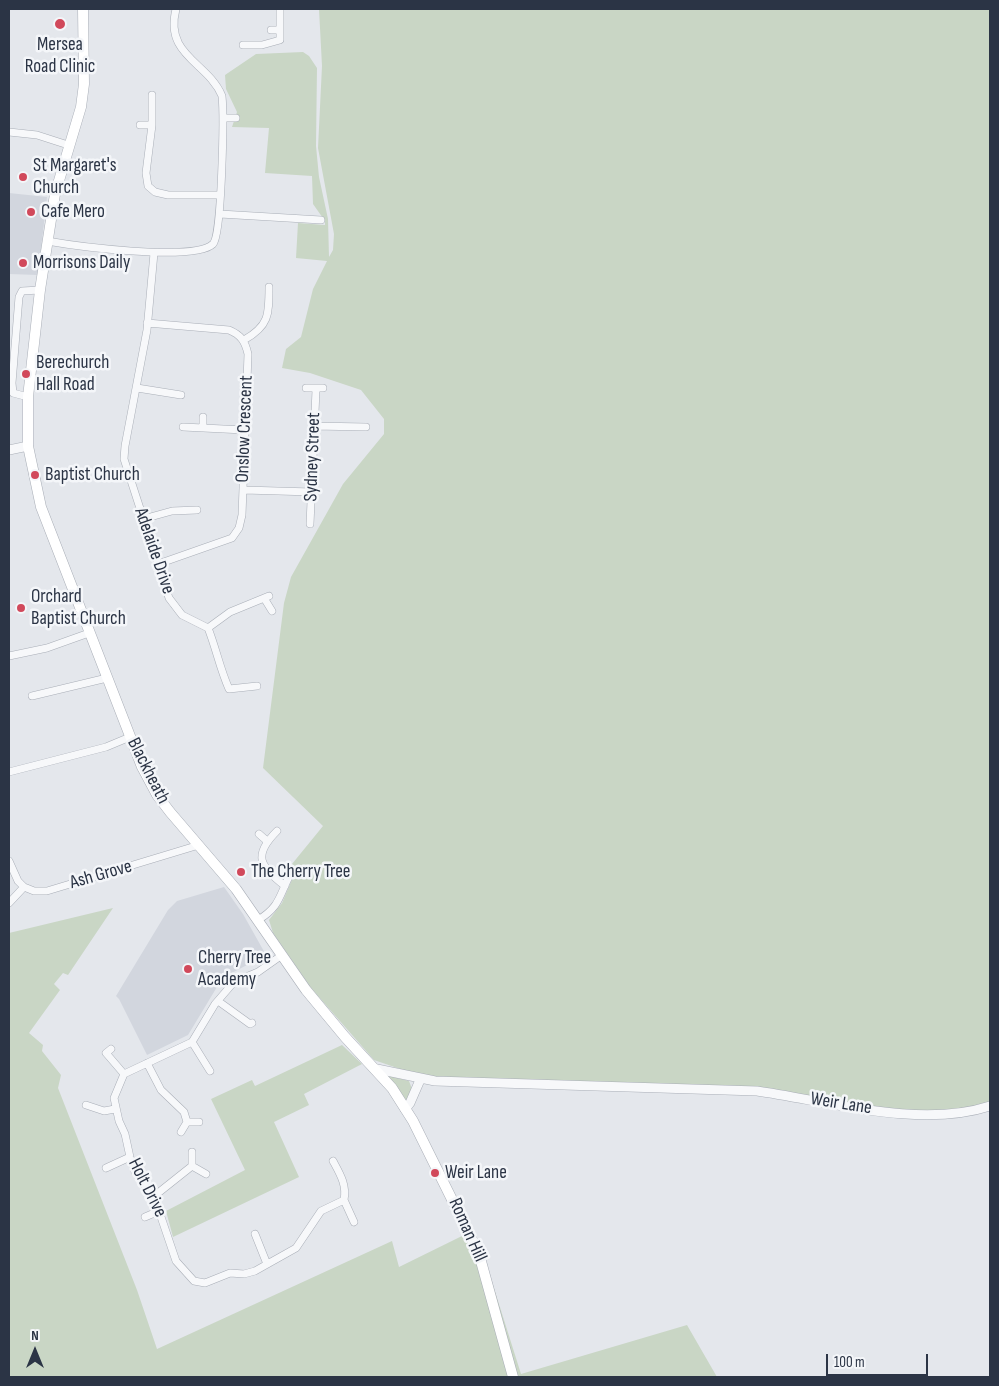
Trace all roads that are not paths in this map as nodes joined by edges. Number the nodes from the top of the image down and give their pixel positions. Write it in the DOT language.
graph roads {
  1 [pos="83,9"];
  2 [pos="176,9"];
  3 [pos="280,9"];
  4 [pos="271,30"];
  5 [pos="280,30"];
  6 [pos="243,45"];
  7 [pos="152,95"];
  8 [pos="223,118"];
  9 [pos="236,118"];
  10 [pos="140,125"];
  11 [pos="152,125"];
  12 [pos="9,132"];
  13 [pos="68,144"];
  14 [pos="219,195"];
  15 [pos="220,214"];
  16 [pos="317,217"];
  17 [pos="47,241"];
  18 [pos="154,253"];
  19 [pos="269,288"];
  20 [pos="40,290"];
  21 [pos="269,300"];
  22 [pos="278,300"];
  23 [pos="148,323"];
  24 [pos="244,340"];
  25 [pos="137,388"];
  26 [pos="306,388"];
  27 [pos="179,392"];
  28 [pos="28,397"];
  29 [pos="203,417"];
  30 [pos="314,426"];
  31 [pos="184,427"];
  32 [pos="203,428"];
  33 [pos="244,430"];
  34 [pos="360,436"];
  35 [pos="28,446"];
  36 [pos="9,450"];
  37 [pos="244,490"];
  38 [pos="312,492"];
  39 [pos="197,510"];
  40 [pos="144,519"];
  41 [pos="310,524"];
  42 [pos="158,564"];
  43 [pos="272,611"];
  44 [pos="208,628"];
  45 [pos="89,633"];
  46 [pos="9,656"];
  47 [pos="107,678"];
  48 [pos="252,685"];
  49 [pos="32,696"];
  50 [pos="130,737"];
  51 [pos="9,770"];
  52 [pos="277,831"];
  53 [pos="259,834"];
  54 [pos="267,841"];
  55 [pos="199,846"];
  56 [pos="9,861"];
  57 [pos="290,875"];
  58 [pos="285,886"];
  59 [pos="24,887"];
  60 [pos="9,903"];
  61 [pos="258,920"];
  62 [pos="282,955"];
  63 [pos="218,1001"];
  64 [pos="249,1025"];
  65 [pos="192,1042"];
  66 [pos="111,1049"];
  67 [pos="147,1064"];
  68 [pos="377,1070"];
  69 [pos="210,1071"];
  70 [pos="124,1074"];
  71 [pos="420,1080"];
  72 [pos="86,1105"];
  73 [pos="990,1106"];
  74 [pos="115,1108"];
  75 [pos="405,1109"];
  76 [pos="187,1122"];
  77 [pos="199,1122"];
  78 [pos="180,1132"];
  79 [pos="192,1152"];
  80 [pos="130,1157"];
  81 [pos="333,1161"];
  82 [pos="192,1166"];
  83 [pos="106,1168"];
  84 [pos="206,1174"];
  85 [pos="153,1197"];
  86 [pos="344,1200"];
  87 [pos="159,1211"];
  88 [pos="145,1218"];
  89 [pos="354,1222"];
  90 [pos="255,1234"];
  91 [pos="267,1264"];
  92 [pos="513,1377"];
  1 -- 13 [label="main road, Blackheath"];
  2 -- 8 [label="street"];
  3 -- 5 [label="street"];
  4 -- 5 [label="street"];
  5 -- 6 [label="street"];
  7 -- 11 [label="street"];
  8 -- 9 [label="street"];
  8 -- 14 [label="street"];
  10 -- 11 [label="street"];
  11 -- 14 [label="street"];
  12 -- 13 [label="street"];
  13 -- 17 [label="main road, Blackheath"];
  14 -- 15 [label="street"];
  15 -- 16 [label="street"];
  15 -- 18 [label="street"];
  17 -- 18 [label="street"];
  17 -- 20 [label="main road, Blackheath"];
  18 -- 23 [label="street, Adelaide Drive"];
  19 -- 21 [label="street"];
  20 -- 28 [label="main road, Blackheath"];
  20 -- 28 [label="street"];
  21 -- 22 [label="street"];
  21 -- 24 [label="street"];
  23 -- 24 [label="street"];
  23 -- 25 [label="street, Adelaide Drive"];
  24 -- 33 [label="street, Onslow Crescent"];
  25 -- 27 [label="street"];
  25 -- 40 [label="street, Adelaide Drive"];
  26 -- 30 [label="street, Sydney Street"];
  28 -- 35 [label="main road, Blackheath"];
  29 -- 32 [label="street"];
  30 -- 34 [label="street"];
  30 -- 38 [label="street, Sydney Street"];
  31 -- 32 [label="street"];
  32 -- 33 [label="street"];
  33 -- 37 [label="street, Onslow Crescent"];
  35 -- 36 [label="street"];
  35 -- 45 [label="main road, Blackheath"];
  37 -- 38 [label="street"];
  37 -- 42 [label="street, Onslow Crescent"];
  38 -- 41 [label="street, Sydney Street"];
  39 -- 40 [label="street"];
  40 -- 42 [label="street, Adelaide Drive"];
  42 -- 44 [label="street, Adelaide Drive"];
  43 -- 44 [label="street"];
  44 -- 48 [label="street"];
  45 -- 46 [label="street"];
  45 -- 47 [label="main road, Blackheath"];
  47 -- 49 [label="street"];
  47 -- 50 [label="main road, Blackheath"];
  50 -- 51 [label="street"];
  50 -- 55 [label="main road, Blackheath"];
  52 -- 54 [label="street"];
  53 -- 54 [label="street"];
  54 -- 58 [label="street"];
  55 -- 59 [label="street, Ash Grove"];
  55 -- 61 [label="main road, Blackheath"];
  56 -- 59 [label="street"];
  57 -- 58 [label="street"];
  58 -- 61 [label="street"];
  59 -- 60 [label="street"];
  61 -- 62 [label="main road, Blackheath"];
  62 -- 63 [label="street"];
  62 -- 68 [label="main road, Blackheath"];
  63 -- 64 [label="street"];
  63 -- 65 [label="street"];
  65 -- 67 [label="street"];
  65 -- 69 [label="street"];
  66 -- 70 [label="street"];
  67 -- 70 [label="street"];
  67 -- 76 [label="street"];
  68 -- 71 [label="street, Weir Lane"];
  68 -- 75 [label="main road, Roman Hill"];
  70 -- 74 [label="street"];
  71 -- 73 [label="street, Weir Lane"];
  71 -- 75 [label="street"];
  72 -- 74 [label="street"];
  74 -- 80 [label="street, Holt Drive"];
  75 -- 92 [label="main road, Roman Hill"];
  76 -- 77 [label="street"];
  76 -- 78 [label="street"];
  79 -- 82 [label="street"];
  80 -- 83 [label="street"];
  80 -- 85 [label="street, Holt Drive"];
  81 -- 86 [label="street"];
  82 -- 84 [label="street"];
  82 -- 85 [label="street"];
  85 -- 87 [label="street, Holt Drive"];
  86 -- 89 [label="street"];
  86 -- 91 [label="street, Holt Drive"];
  87 -- 88 [label="street"];
  87 -- 91 [label="street, Holt Drive"];
  90 -- 91 [label="street"];
}
